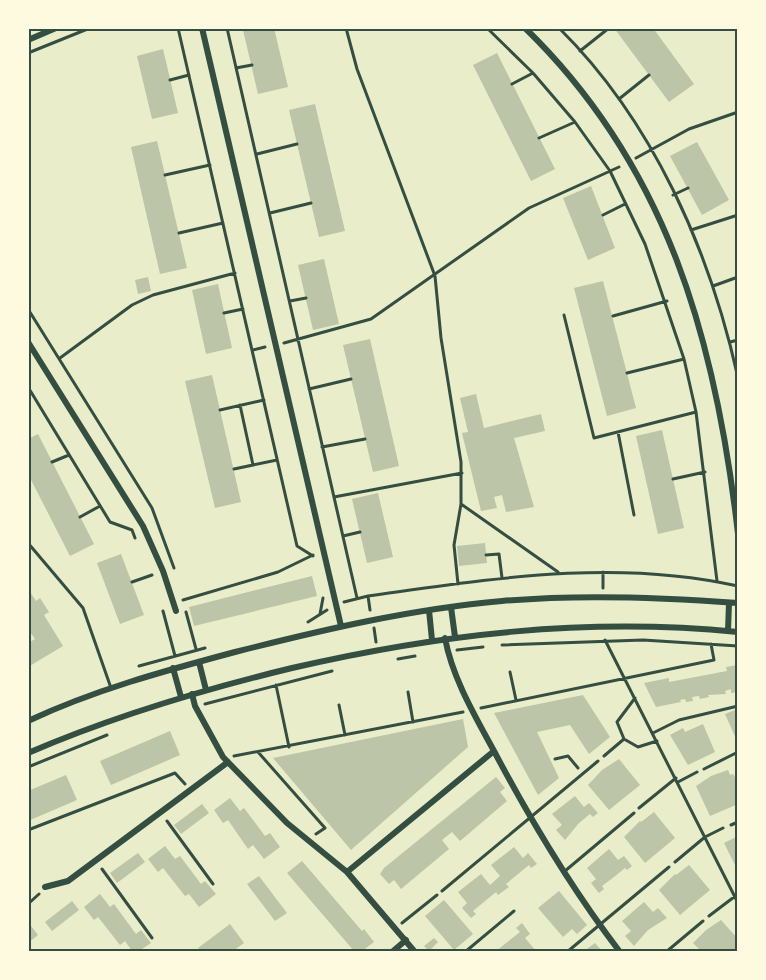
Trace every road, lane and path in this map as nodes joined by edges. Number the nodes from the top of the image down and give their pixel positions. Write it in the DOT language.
graph roads {
  1 [pos="56,28"];
  2 [pos="90,28"];
  3 [pos="178,28"];
  4 [pos="202,28"];
  5 [pos="227,28"];
  6 [pos="346,28"];
  7 [pos="487,28"];
  8 [pos="525,28"];
  9 [pos="560,28"];
  10 [pos="609,28"];
  11 [pos="28,40"];
  12 [pos="580,51"];
  13 [pos="28,53"];
  14 [pos="252,65"];
  15 [pos="236,68"];
  16 [pos="533,73"];
  17 [pos="189,75"];
  18 [pos="649,75"];
  19 [pos="170,80"];
  20 [pos="512,84"];
  21 [pos="619,99"];
  22 [pos="738,112"];
  23 [pos="574,122"];
  24 [pos="539,138"];
  25 [pos="297,144"];
  26 [pos="651,150"];
  27 [pos="257,154"];
  28 [pos="630,161"];
  29 [pos="210,165"];
  30 [pos="610,171"];
  31 [pos="165,175"];
  32 [pos="688,188"];
  33 [pos="674,195"];
  34 [pos="311,203"];
  35 [pos="626,204"];
  36 [pos="270,213"];
  37 [pos="738,214"];
  38 [pos="603,215"];
  39 [pos="223,223"];
  40 [pos="691,230"];
  41 [pos="179,233"];
  42 [pos="235,273"];
  43 [pos="435,276"];
  44 [pos="738,277"];
  45 [pos="713,286"];
  46 [pos="306,298"];
  47 [pos="290,301"];
  48 [pos="667,301"];
  49 [pos="28,309"];
  50 [pos="243,309"];
  51 [pos="224,313"];
  52 [pos="564,315"];
  53 [pos="613,316"];
  54 [pos="298,340"];
  55 [pos="738,340"];
  56 [pos="28,342"];
  57 [pos="730,342"];
  58 [pos="276,344"];
  59 [pos="252,350"];
  60 [pos="60,358"];
  61 [pos="684,359"];
  62 [pos="627,373"];
  63 [pos="738,378"];
  64 [pos="351,379"];
  65 [pos="28,387"];
  66 [pos="309,390"];
  67 [pos="264,400"];
  68 [pos="240,405"];
  69 [pos="220,410"];
  70 [pos="696,412"];
  71 [pos="618,432"];
  72 [pos="365,439"];
  73 [pos="322,447"];
  74 [pos="69,455"];
  75 [pos="277,460"];
  76 [pos="52,462"];
  77 [pos="254,465"];
  78 [pos="234,469"];
  79 [pos="705,472"];
  80 [pos="462,473"];
  81 [pos="673,479"];
  82 [pos="334,497"];
  83 [pos="461,504"];
  84 [pos="100,506"];
  85 [pos="634,515"];
  86 [pos="80,517"];
  87 [pos="360,532"];
  88 [pos="738,534"];
  89 [pos="343,536"];
  90 [pos="136,540"];
  91 [pos="28,543"];
  92 [pos="313,555"];
  93 [pos="486,555"];
  94 [pos="316,566"];
  95 [pos="148,567"];
  96 [pos="558,572"];
  97 [pos="152,575"];
  98 [pos="177,576"];
  99 [pos="502,578"];
  100 [pos="132,582"];
  101 [pos="717,582"];
  102 [pos="458,584"];
  103 [pos="156,585"];
  104 [pos="321,588"];
  105 [pos="357,598"];
  106 [pos="729,603"];
  107 [pos="738,603"];
  108 [pos="162,605"];
  109 [pos="452,607"];
  110 [pos="429,610"];
  111 [pos="176,611"];
  112 [pos="320,614"];
  113 [pos="341,626"];
  114 [pos="728,631"];
  115 [pos="738,632"];
  116 [pos="455,637"];
  117 [pos="445,638"];
  118 [pos="432,640"];
  119 [pos="605,640"];
  120 [pos="738,646"];
  121 [pos="196,650"];
  122 [pos="448,651"];
  123 [pos="425,654"];
  124 [pos="175,656"];
  125 [pos="391,660"];
  126 [pos="199,662"];
  127 [pos="173,668"];
  128 [pos="335,671"];
  129 [pos="510,672"];
  130 [pos="224,685"];
  131 [pos="276,686"];
  132 [pos="111,688"];
  133 [pos="206,690"];
  134 [pos="408,692"];
  135 [pos="192,693"];
  136 [pos="181,697"];
  137 [pos="635,697"];
  138 [pos="227,698"];
  139 [pos="516,701"];
  140 [pos="339,705"];
  141 [pos="195,706"];
  142 [pos="738,706"];
  143 [pos="28,721"];
  144 [pos="413,722"];
  145 [pos="112,733"];
  146 [pos="653,733"];
  147 [pos="345,735"];
  148 [pos="624,739"];
  149 [pos="657,741"];
  150 [pos="289,747"];
  151 [pos="494,751"];
  152 [pos="258,752"];
  153 [pos="738,752"];
  154 [pos="28,753"];
  155 [pos="555,759"];
  156 [pos="598,761"];
  157 [pos="228,762"];
  158 [pos="28,767"];
  159 [pos="704,769"];
  160 [pos="583,774"];
  161 [pos="677,780"];
  162 [pos="190,789"];
  163 [pos="160,812"];
  164 [pos="634,813"];
  165 [pos="530,818"];
  166 [pos="738,822"];
  167 [pos="730,825"];
  168 [pos="28,830"];
  169 [pos="705,837"];
  170 [pos="308,840"];
  171 [pos="95,860"];
  172 [pos="669,867"];
  173 [pos="347,872"];
  174 [pos="564,872"];
  175 [pos="213,884"];
  176 [pos="45,887"];
  177 [pos="442,891"];
  178 [pos="736,895"];
  179 [pos="738,903"];
  180 [pos="28,904"];
  181 [pos="514,911"];
  182 [pos="703,921"];
  183 [pos="600,925"];
  184 [pos="396,928"];
  185 [pos="152,938"];
  186 [pos="406,940"];
  187 [pos="392,951"];
  188 [pos="416,951"];
  189 [pos="465,951"];
  190 [pos="567,951"];
  191 [pos="620,951"];
  192 [pos="666,951"];
  1 -- 11 [label="street"];
  2 -- 13 [label="path"];
  3 -- 17 [label="path"];
  4 -- 58 [label="street"];
  5 -- 15 [label="path"];
  6 -- 43 [label="path"];
  7 -- 16 [label="path"];
  8 -- 28 [label="street"];
  9 -- 12 [label="path"];
  10 -- 12 [label="path"];
  12 -- 21 [label="path"];
  14 -- 15 [label="path"];
  15 -- 27 [label="path"];
  16 -- 20 [label="path"];
  16 -- 23 [label="path"];
  17 -- 19 [label="path"];
  17 -- 29 [label="path"];
  18 -- 21 [label="path"];
  21 -- 26 [label="path"];
  22 -- 26 [label="path"];
  23 -- 24 [label="path"];
  23 -- 30 [label="path"];
  25 -- 27 [label="path"];
  26 -- 28 [label="path"];
  26 -- 33 [label="path"];
  27 -- 36 [label="path"];
  28 -- 30 [label="path"];
  28 -- 88 [label="street"];
  29 -- 31 [label="path"];
  29 -- 39 [label="path"];
  30 -- 35 [label="path"];
  30 -- 43 [label="path"];
  32 -- 33 [label="path"];
  33 -- 40 [label="path"];
  34 -- 36 [label="path"];
  35 -- 38 [label="path"];
  35 -- 48 [label="path"];
  36 -- 47 [label="path"];
  37 -- 40 [label="path"];
  39 -- 41 [label="path"];
  39 -- 42 [label="path"];
  40 -- 45 [label="path"];
  42 -- 50 [label="path"];
  42 -- 60 [label="path"];
  43 -- 54 [label="path"];
  43 -- 80 [label="path"];
  44 -- 45 [label="path"];
  45 -- 57 [label="path"];
  46 -- 47 [label="path"];
  47 -- 54 [label="path"];
  48 -- 53 [label="path"];
  48 -- 61 [label="path"];
  49 -- 60 [label="path"];
  50 -- 51 [label="path"];
  50 -- 59 [label="path"];
  52 -- 71 [label="path"];
  54 -- 58 [label="path"];
  54 -- 66 [label="path"];
  55 -- 57 [label="path"];
  56 -- 111 [label="street"];
  57 -- 63 [label="path"];
  58 -- 59 [label="path"];
  58 -- 113 [label="street"];
  59 -- 67 [label="path"];
  60 -- 98 [label="path"];
  61 -- 62 [label="path"];
  61 -- 70 [label="path"];
  64 -- 66 [label="path"];
  65 -- 74 [label="path"];
  66 -- 73 [label="path"];
  67 -- 68 [label="path"];
  67 -- 75 [label="path"];
  68 -- 69 [label="path"];
  68 -- 77 [label="path"];
  70 -- 71 [label="path"];
  70 -- 79 [label="path"];
  71 -- 85 [label="path"];
  72 -- 73 [label="path"];
  73 -- 82 [label="path"];
  74 -- 76 [label="path"];
  74 -- 84 [label="path"];
  75 -- 77 [label="path"];
  75 -- 92 [label="path"];
  77 -- 78 [label="path"];
  79 -- 81 [label="path"];
  79 -- 101 [label="path"];
  80 -- 82 [label="path"];
  80 -- 83 [label="path"];
  82 -- 89 [label="path"];
  83 -- 96 [label="path"];
  83 -- 102 [label="path"];
  84 -- 86 [label="path"];
  84 -- 90 [label="path"];
  87 -- 89 [label="path"];
  89 -- 105 [label="path"];
  91 -- 132 [label="lane"];
  92 -- 94 [label="path"];
  92 -- 121 [label="path"];
  93 -- 99 [label="path"];
  95 -- 97 [label="path"];
  97 -- 100 [label="path"];
  97 -- 103 [label="path"];
  104 -- 112 [label="path"];
  106 -- 107 [label="street"];
  106 -- 109 [label="street"];
  106 -- 114 [label="street"];
  108 -- 124 [label="path"];
  109 -- 110 [label="street"];
  109 -- 116 [label="street"];
  110 -- 113 [label="street"];
  110 -- 118 [label="street"];
  113 -- 126 [label="street"];
  114 -- 115 [label="street"];
  114 -- 116 [label="street"];
  116 -- 117 [label="street"];
  117 -- 118 [label="street"];
  117 -- 122 [label="street"];
  118 -- 130 [label="street"];
  119 -- 120 [label="path"];
  119 -- 122 [label="path"];
  119 -- 137 [label="path"];
  122 -- 151 [label="street"];
  123 -- 125 [label="path"];
  126 -- 127 [label="street"];
  126 -- 133 [label="street"];
  127 -- 132 [label="street"];
  127 -- 136 [label="street"];
  128 -- 131 [label="path"];
  129 -- 139 [label="path"];
  130 -- 133 [label="street"];
  130 -- 138 [label="path"];
  131 -- 138 [label="path"];
  131 -- 150 [label="path"];
  132 -- 143 [label="street"];
  133 -- 135 [label="street"];
  134 -- 144 [label="path"];
  135 -- 136 [label="street"];
  135 -- 141 [label="street"];
  136 -- 154 [label="street"];
  137 -- 146 [label="path"];
  137 -- 148 [label="path"];
  138 -- 141 [label="path"];
  140 -- 147 [label="path"];
  141 -- 157 [label="street"];
  142 -- 146 [label="path"];
  145 -- 158 [label="path"];
  146 -- 149 [label="path"];
  148 -- 149 [label="path"];
  148 -- 156 [label="path"];
  149 -- 161 [label="path"];
  151 -- 165 [label="street"];
  151 -- 173 [label="street"];
  152 -- 170 [label="path"];
  153 -- 159 [label="lane"];
  155 -- 160 [label="path"];
  156 -- 160 [label="lane"];
  157 -- 162 [label="street"];
  157 -- 170 [label="street"];
  159 -- 161 [label="path"];
  160 -- 165 [label="lane"];
  161 -- 164 [label="path"];
  161 -- 169 [label="path"];
  162 -- 163 [label="street"];
  162 -- 168 [label="path"];
  163 -- 171 [label="street"];
  163 -- 175 [label="path"];
  164 -- 174 [label="lane"];
  165 -- 174 [label="street"];
  165 -- 177 [label="lane"];
  166 -- 167 [label="lane"];
  167 -- 169 [label="path"];
  169 -- 172 [label="path"];
  169 -- 178 [label="path"];
  170 -- 173 [label="street"];
  171 -- 176 [label="street"];
  171 -- 185 [label="path"];
  172 -- 183 [label="lane"];
  173 -- 184 [label="street"];
  174 -- 183 [label="street"];
  176 -- 180 [label="path"];
  177 -- 184 [label="path"];
  178 -- 179 [label="path"];
  178 -- 182 [label="path"];
  181 -- 189 [label="lane"];
  182 -- 192 [label="lane"];
  183 -- 190 [label="lane"];
  183 -- 191 [label="street"];
  184 -- 186 [label="street"];
  186 -- 187 [label="street"];
  186 -- 188 [label="street"];
}
